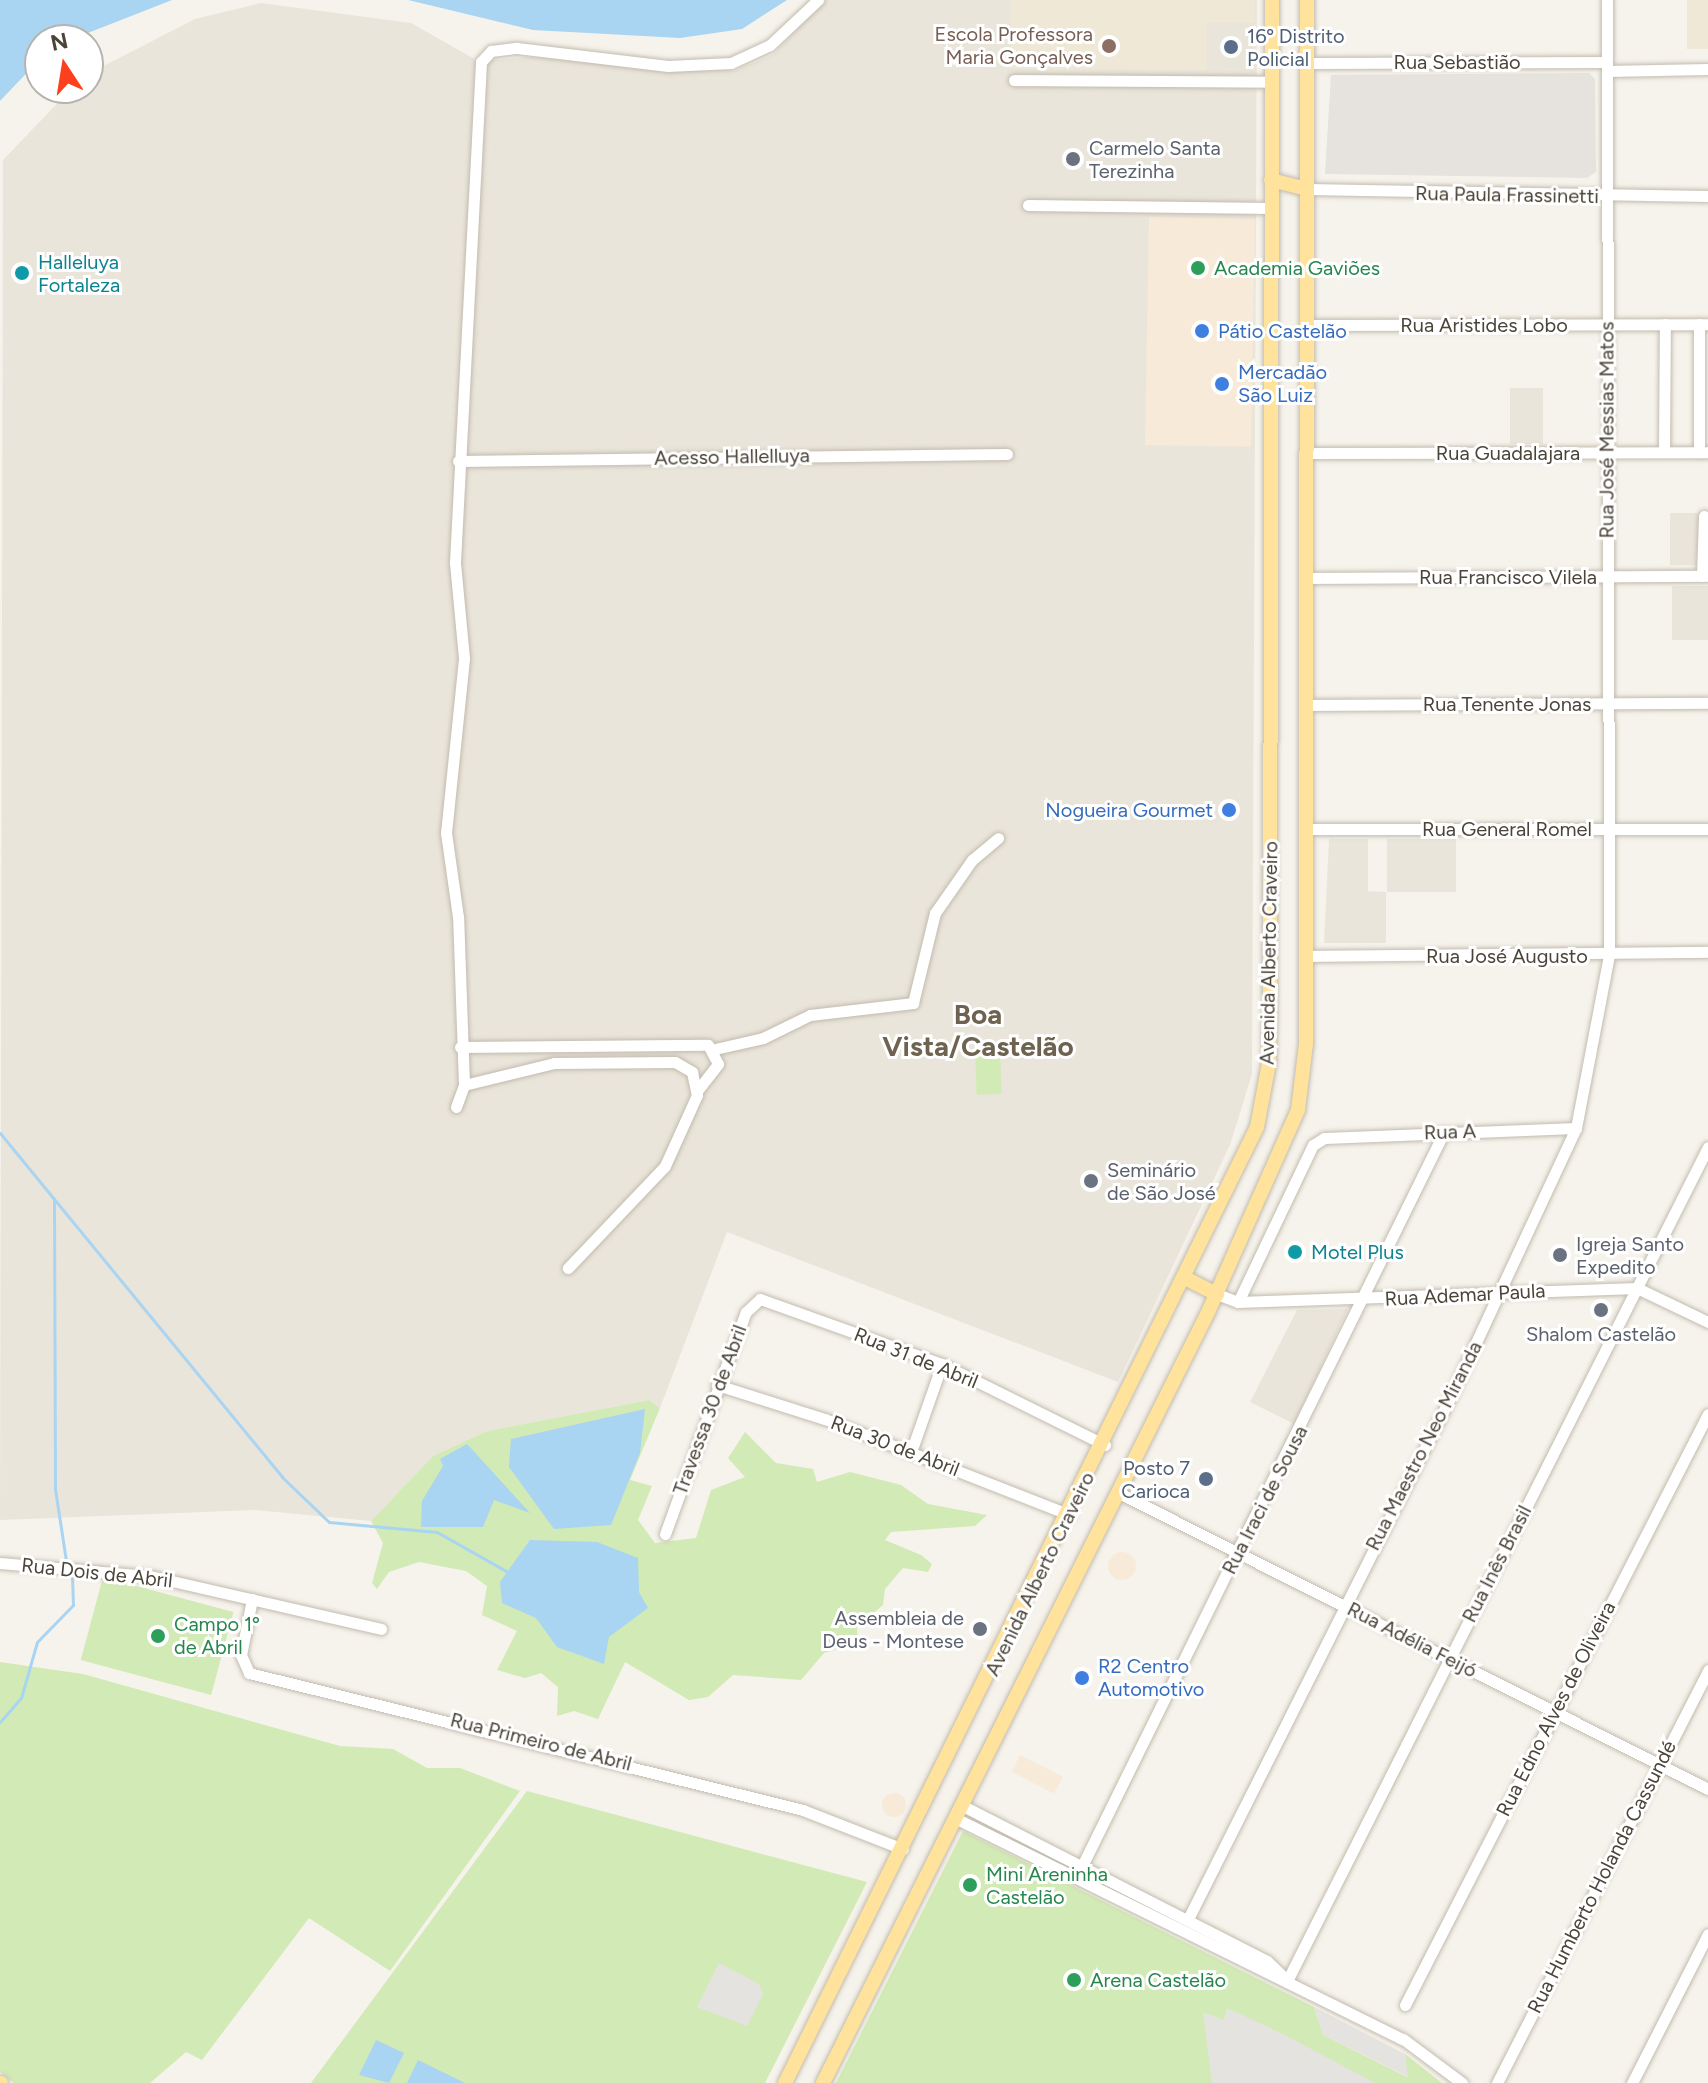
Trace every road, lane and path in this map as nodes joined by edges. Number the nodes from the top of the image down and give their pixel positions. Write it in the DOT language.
graph roads {
  1 [pos="818,0"];
  2 [pos="1272,0"];
  3 [pos="1307,0"];
  4 [pos="1607,0"];
  5 [pos="1307,63"];
  6 [pos="1607,66"];
  7 [pos="1708,69"];
  8 [pos="1014,80"];
  9 [pos="1272,82"];
  10 [pos="1271,180"];
  11 [pos="1307,189"];
  12 [pos="1607,196"];
  13 [pos="1708,196"];
  14 [pos="1028,205"];
  15 [pos="1271,208"];
  16 [pos="1665,324"];
  17 [pos="1704,324"];
  18 [pos="1307,325"];
  19 [pos="1606,325"];
  20 [pos="1664,452"];
  21 [pos="1704,452"];
  22 [pos="1307,453"];
  23 [pos="1607,453"];
  24 [pos="1007,454"];
  25 [pos="458,461"];
  26 [pos="1704,516"];
  27 [pos="1705,576"];
  28 [pos="1608,577"];
  29 [pos="1307,578"];
  30 [pos="1708,703"];
  31 [pos="1608,704"];
  32 [pos="1306,705"];
  33 [pos="1306,829"];
  34 [pos="1708,829"];
  35 [pos="1609,830"];
  36 [pos="998,838"];
  37 [pos="1708,952"];
  38 [pos="1609,955"];
  39 [pos="1306,956"];
  40 [pos="460,1047"];
  41 [pos="715,1049"];
  42 [pos="464,1085"];
  43 [pos="697,1091"];
  44 [pos="456,1107"];
  45 [pos="1576,1128"];
  46 [pos="1444,1132"];
  47 [pos="1708,1147"];
  48 [pos="568,1268"];
  49 [pos="1187,1279"];
  50 [pos="1637,1288"];
  51 [pos="1500,1293"];
  52 [pos="1217,1294"];
  53 [pos="1366,1299"];
  54 [pos="767,1301"];
  55 [pos="1238,1302"];
  56 [pos="1708,1322"];
  57 [pos="942,1364"];
  58 [pos="717,1385"];
  59 [pos="1708,1414"];
  60 [pos="1105,1445"];
  61 [pos="911,1452"];
  62 [pos="1117,1492"];
  63 [pos="1070,1515"];
  64 [pos="665,1534"];
  65 [pos="1238,1554"];
  66 [pos="0,1563"];
  67 [pos="252,1599"];
  68 [pos="1343,1605"];
  69 [pos="381,1629"];
  70 [pos="1449,1659"];
  71 [pos="1708,1670"];
  72 [pos="1553,1712"];
  73 [pos="1660,1765"];
  74 [pos="1708,1789"];
  75 [pos="960,1812"];
  76 [pos="903,1849"];
  77 [pos="1082,1866"];
  78 [pos="1188,1919"];
  79 [pos="1708,1934"];
  80 [pos="1287,1981"];
  81 [pos="1405,2005"];
  82 [pos="785,2083"];
  83 [pos="823,2083"];
  84 [pos="1462,2083"];
  85 [pos="1497,2083"];
  86 [pos="1632,2083"];
  1 -- 25 [label="street"];
  2 -- 9 [label="main road, Avenida Alberto Craveiro"];
  3 -- 5 [label="main road, Avenida Alberto Craveiro"];
  4 -- 6 [label="street, Rua José Messias Matos"];
  5 -- 6 [label="street, Rua Sebastião"];
  5 -- 11 [label="main road, Avenida Alberto Craveiro"];
  6 -- 7 [label="street, Rua Sebastião"];
  6 -- 12 [label="street, Rua José Messias Matos"];
  8 -- 9 [label="street"];
  9 -- 10 [label="main road, Avenida Alberto Craveiro"];
  10 -- 11 [label="main road"];
  10 -- 15 [label="main road, Avenida Alberto Craveiro"];
  11 -- 12 [label="street, Rua Paula Frassinetti"];
  11 -- 18 [label="main road, Avenida Alberto Craveiro"];
  12 -- 13 [label="street, Rua Paula Frassinetti"];
  12 -- 19 [label="street, Rua José Messias Matos"];
  14 -- 15 [label="street"];
  15 -- 49 [label="main road, Avenida Alberto Craveiro"];
  16 -- 17 [label="street, Rua Aristides Lobo"];
  16 -- 19 [label="street, Rua Aristides Lobo"];
  16 -- 20 [label="street"];
  17 -- 21 [label="street"];
  18 -- 19 [label="street, Rua Aristides Lobo"];
  18 -- 22 [label="main road, Avenida Alberto Craveiro"];
  19 -- 23 [label="street, Rua José Messias Matos"];
  20 -- 21 [label="street, Rua Guadalajara"];
  20 -- 23 [label="street, Rua Guadalajara"];
  22 -- 23 [label="street, Rua Guadalajara"];
  22 -- 29 [label="main road, Avenida Alberto Craveiro"];
  23 -- 28 [label="street, Rua José Messias Matos"];
  24 -- 25 [label="street, Acesso Hallelluya"];
  25 -- 40 [label="street"];
  26 -- 27 [label="street"];
  27 -- 28 [label="street, Rua Francisco Vilela"];
  28 -- 29 [label="street, Rua Francisco Vilela"];
  28 -- 31 [label="street, Rua José Messias Matos"];
  29 -- 32 [label="main road, Avenida Alberto Craveiro"];
  30 -- 31 [label="street, Rua Tenente Jonas"];
  31 -- 32 [label="street, Rua Tenente Jonas"];
  31 -- 35 [label="street, Rua José Messias Matos"];
  32 -- 33 [label="main road, Avenida Alberto Craveiro"];
  33 -- 35 [label="street, Rua General Romel"];
  33 -- 39 [label="main road, Avenida Alberto Craveiro"];
  34 -- 35 [label="street, Rua General Romel"];
  35 -- 38 [label="street, Rua José Messias Matos"];
  36 -- 41 [label="street"];
  37 -- 38 [label="street, Rua José Augusto"];
  38 -- 39 [label="street, Rua José Augusto"];
  38 -- 45 [label="street, Rua Maestro Neo Miranda"];
  39 -- 52 [label="main road, Avenida Alberto Craveiro"];
  40 -- 41 [label="street"];
  40 -- 42 [label="street"];
  41 -- 43 [label="street"];
  42 -- 43 [label="street"];
  42 -- 44 [label="street"];
  43 -- 48 [label="street"];
  45 -- 46 [label="street, Rua A"];
  45 -- 51 [label="street, Rua Maestro Neo Miranda"];
  46 -- 53 [label="street, Rua Iraci de Sousa"];
  46 -- 55 [label="street, Rua A"];
  47 -- 50 [label="street, Rua Inês Brasil"];
  49 -- 52 [label="main road"];
  49 -- 60 [label="main road, Avenida Alberto Craveiro"];
  50 -- 51 [label="street, Rua Ademar Paula"];
  50 -- 56 [label="street, Rua Ademar Paula"];
  50 -- 70 [label="street, Rua Inês Brasil"];
  51 -- 53 [label="street, Rua Ademar Paula"];
  51 -- 68 [label="street, Rua Maestro Neo Miranda"];
  52 -- 55 [label="street, Rua Ademar Paula"];
  52 -- 62 [label="main road, Avenida Alberto Craveiro"];
  53 -- 55 [label="street, Rua Ademar Paula"];
  53 -- 65 [label="street, Rua Iraci de Sousa"];
  54 -- 57 [label="street, Rua 31 de Abril"];
  54 -- 58 [label="street, Travessa 30 de Abril"];
  57 -- 60 [label="street, Rua 31 de Abril"];
  57 -- 61 [label="street"];
  58 -- 61 [label="street, Rua 30 de Abril"];
  58 -- 64 [label="street, Travessa 30 de Abril"];
  59 -- 72 [label="street, Rua Edno Alves de Oliveira"];
  60 -- 63 [label="main road, Avenida Alberto Craveiro"];
  61 -- 63 [label="street, Rua 30 de Abril"];
  62 -- 65 [label="street, Rua Adélia Feijó"];
  62 -- 75 [label="main road, Avenida Alberto Craveiro"];
  63 -- 76 [label="main road, Avenida Alberto Craveiro"];
  65 -- 68 [label="street, Rua Adélia Feijó"];
  65 -- 77 [label="street, Rua Iraci de Sousa"];
  66 -- 67 [label="street, Rua Dois de Abril"];
  67 -- 69 [label="street, Rua Dois de Abril"];
  67 -- 76 [label="street, Rua Primeiro de Abril"];
  68 -- 70 [label="street, Rua Adélia Feijó"];
  68 -- 78 [label="street, Rua Maestro Neo Miranda"];
  70 -- 72 [label="street, Rua Adélia Feijó"];
  70 -- 80 [label="street, Rua Inês Brasil"];
  71 -- 73 [label="street, Rua Humberto Holanda Cassundé"];
  72 -- 73 [label="street, Rua Adélia Feijó"];
  72 -- 81 [label="street, Rua Edno Alves de Oliveira"];
  73 -- 74 [label="street, Rua Adélia Feijó"];
  73 -- 85 [label="street, Rua Humberto Holanda Cassundé"];
  75 -- 77 [label="street"];
  75 -- 80 [label="street"];
  75 -- 83 [label="main road, Avenida Alberto Craveiro"];
  76 -- 82 [label="main road, Avenida Alberto Craveiro"];
  77 -- 78 [label="street"];
  78 -- 80 [label="street"];
  79 -- 86 [label="street"];
  80 -- 84 [label="street"];
}
